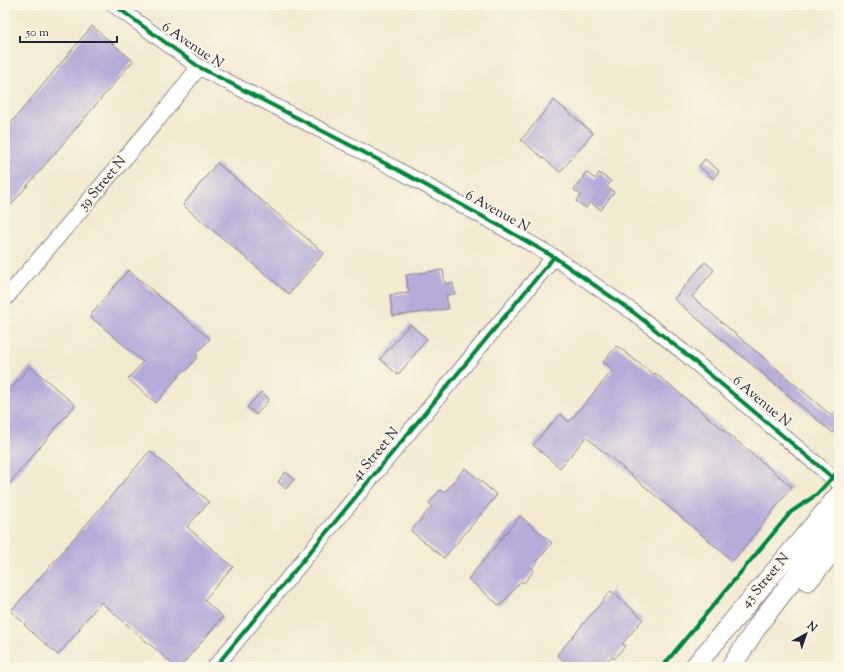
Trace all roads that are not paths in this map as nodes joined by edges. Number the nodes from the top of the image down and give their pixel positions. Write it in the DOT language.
graph roads {
  1 [pos="114,5"];
  2 [pos="199,67"];
  3 [pos="554,258"];
  4 [pos="5,299"];
  5 [pos="839,483"];
  6 [pos="839,495"];
  7 [pos="839,520"];
  8 [pos="839,544"];
  9 [pos="215,667"];
  10 [pos="694,667"];
  11 [pos="731,667"];
  12 [pos="735,667"];
  1 -- 2 [label="street, 6 Avenue N"];
  2 -- 3 [label="street, 6 Avenue N"];
  2 -- 4 [label="street, 39 Street N"];
  3 -- 5 [label="street, 6 Avenue N"];
  3 -- 9 [label="street, 41 Street N"];
  6 -- 10 [label="main road, 43 Street N"];
  7 -- 11 [label="main road"];
  8 -- 12 [label="main road"];
}
